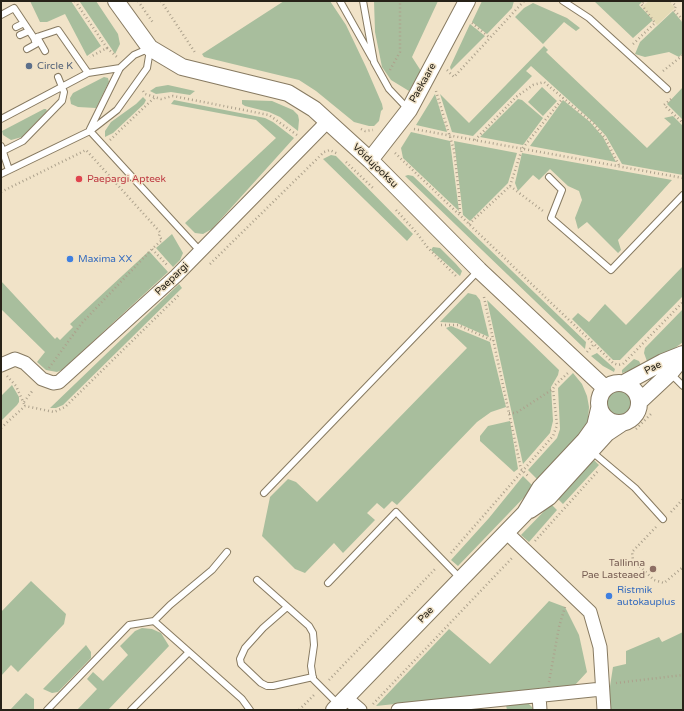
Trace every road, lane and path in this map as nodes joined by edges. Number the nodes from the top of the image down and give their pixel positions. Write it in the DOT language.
graph roads {
  1 [pos="75,1"];
  2 [pos="116,1"];
  3 [pos="161,1"];
  4 [pos="340,1"];
  5 [pos="363,1"];
  6 [pos="400,1"];
  7 [pos="467,1"];
  8 [pos="524,1"];
  9 [pos="564,1"];
  10 [pos="645,1"];
  11 [pos="671,1"];
  12 [pos="1,15"];
  13 [pos="469,20"];
  14 [pos="683,20"];
  15 [pos="24,23"];
  16 [pos="16,27"];
  17 [pos="29,31"];
  18 [pos="20,35"];
  19 [pos="36,37"];
  20 [pos="490,38"];
  21 [pos="107,48"];
  22 [pos="150,48"];
  23 [pos="27,49"];
  24 [pos="45,51"];
  25 [pos="626,51"];
  26 [pos="115,55"];
  27 [pos="683,55"];
  28 [pos="199,59"];
  29 [pos="80,60"];
  30 [pos="374,62"];
  31 [pos="120,68"];
  32 [pos="88,73"];
  33 [pos="451,74"];
  34 [pos="58,77"];
  35 [pos="655,78"];
  36 [pos="384,80"];
  37 [pos="137,82"];
  38 [pos="62,86"];
  39 [pos="434,86"];
  40 [pos="667,89"];
  41 [pos="155,97"];
  42 [pos="563,98"];
  43 [pos="409,110"];
  44 [pos="1,119"];
  45 [pos="327,122"];
  46 [pos="683,123"];
  47 [pos="410,128"];
  48 [pos="90,131"];
  49 [pos="450,135"];
  50 [pos="475,140"];
  51 [pos="306,144"];
  52 [pos="103,146"];
  53 [pos="2,149"];
  54 [pos="522,149"];
  55 [pos="394,153"];
  56 [pos="91,155"];
  57 [pos="318,158"];
  58 [pos="370,160"];
  59 [pos="407,165"];
  60 [pos="404,168"];
  61 [pos="620,168"];
  62 [pos="9,170"];
  63 [pos="1,174"];
  64 [pos="549,177"];
  65 [pos="683,178"];
  66 [pos="510,186"];
  67 [pos="375,190"];
  68 [pos="1,192"];
  69 [pos="683,195"];
  70 [pos="460,216"];
  71 [pos="162,240"];
  72 [pos="152,249"];
  73 [pos="201,252"];
  74 [pos="208,266"];
  75 [pos="479,270"];
  76 [pos="181,293"];
  77 [pos="484,297"];
  78 [pos="683,302"];
  79 [pos="428,324"];
  80 [pos="494,341"];
  81 [pos="594,344"];
  82 [pos="587,352"];
  83 [pos="683,355"];
  84 [pos="4,370"];
  85 [pos="570,370"];
  86 [pos="670,373"];
  87 [pos="42,379"];
  88 [pos="624,383"];
  89 [pos="683,386"];
  90 [pos="605,388"];
  91 [pos="553,389"];
  92 [pos="24,402"];
  93 [pos="639,402"];
  94 [pos="26,406"];
  95 [pos="599,409"];
  96 [pos="509,413"];
  97 [pos="622,423"];
  98 [pos="1,428"];
  99 [pos="587,447"];
  100 [pos="523,471"];
  101 [pos="531,479"];
  102 [pos="264,493"];
  103 [pos="683,499"];
  104 [pos="663,519"];
  105 [pos="506,533"];
  106 [pos="227,552"];
  107 [pos="443,561"];
  108 [pos="683,567"];
  109 [pos="461,579"];
  110 [pos="257,580"];
  111 [pos="328,583"];
  112 [pos="570,593"];
  113 [pos="287,607"];
  114 [pos="154,621"];
  115 [pos="189,652"];
  116 [pos="683,675"];
  117 [pos="313,677"];
  118 [pos="602,687"];
  119 [pos="321,688"];
  120 [pos="542,696"];
  121 [pos="339,704"];
  122 [pos="47,710"];
  123 [pos="132,710"];
  124 [pos="250,710"];
  125 [pos="299,710"];
  126 [pos="360,710"];
  127 [pos="398,710"];
  128 [pos="540,710"];
  129 [pos="604,710"];
  1 -- 21 [label="path"];
  2 -- 22 [label="street, Võidujooksu"];
  3 -- 28 [label="path"];
  4 -- 30 [label="lane"];
  5 -- 30 [label="lane"];
  6 -- 36 [label="path"];
  7 -- 43 [label="street, Paekaare"];
  8 -- 20 [label="path"];
  9 -- 25 [label="lane"];
  10 -- 25 [label="path"];
  11 -- 14 [label="path"];
  12 -- 15 [label="lane"];
  13 -- 20 [label="path"];
  15 -- 16 [label="lane"];
  15 -- 17 [label="lane"];
  17 -- 18 [label="lane"];
  17 -- 19 [label="lane"];
  19 -- 23 [label="lane"];
  19 -- 24 [label="lane"];
  19 -- 29 [label="lane"];
  20 -- 33 [label="path"];
  21 -- 26 [label="path"];
  21 -- 29 [label="path"];
  22 -- 31 [label="lane"];
  22 -- 37 [label="lane"];
  22 -- 45 [label="street, Võidujooksu"];
  25 -- 35 [label="lane"];
  27 -- 35 [label="path"];
  29 -- 32 [label="lane"];
  30 -- 36 [label="lane"];
  31 -- 32 [label="lane"];
  31 -- 48 [label="lane"];
  32 -- 38 [label="lane"];
  34 -- 38 [label="lane"];
  35 -- 40 [label="lane"];
  36 -- 43 [label="lane"];
  37 -- 41 [label="path"];
  37 -- 48 [label="lane"];
  38 -- 44 [label="lane"];
  38 -- 53 [label="lane"];
  39 -- 49 [label="path"];
  40 -- 46 [label="path"];
  41 -- 51 [label="path"];
  41 -- 52 [label="path"];
  42 -- 50 [label="path"];
  42 -- 54 [label="path"];
  42 -- 61 [label="path"];
  43 -- 58 [label="street, Paekaare"];
  45 -- 51 [label="street, Paepargi"];
  45 -- 58 [label="street, Võidujooksu"];
  47 -- 49 [label="path"];
  48 -- 52 [label="lane"];
  48 -- 62 [label="lane"];
  49 -- 50 [label="path"];
  49 -- 70 [label="path"];
  50 -- 54 [label="path"];
  51 -- 57 [label="path"];
  51 -- 73 [label="street, Paepargi"];
  52 -- 56 [label="path"];
  52 -- 73 [label="lane"];
  53 -- 62 [label="lane"];
  54 -- 61 [label="path"];
  54 -- 66 [label="path"];
  55 -- 59 [label="path"];
  56 -- 68 [label="path"];
  56 -- 71 [label="path"];
  57 -- 67 [label="path"];
  57 -- 74 [label="path"];
  58 -- 75 [label="street, Võidujooksu"];
  59 -- 60 [label="path"];
  59 -- 70 [label="path"];
  61 -- 65 [label="path"];
  62 -- 63 [label="lane"];
  64 -- 69 [label="lane"];
  70 -- 81 [label="path"];
  72 -- 87 [label="path"];
  73 -- 87 [label="street, Paepargi"];
  75 -- 79 [label="lane"];
  75 -- 90 [label="street, Võidujooksu"];
  76 -- 94 [label="path"];
  77 -- 80 [label="path"];
  78 -- 81 [label="path"];
  79 -- 80 [label="path"];
  79 -- 102 [label="lane"];
  80 -- 96 [label="path"];
  81 -- 82 [label="path"];
  83 -- 86 [label="street, Pae"];
  83 -- 88 [label="street, Pae"];
  84 -- 87 [label="street"];
  84 -- 92 [label="path"];
  85 -- 91 [label="path"];
  86 -- 89 [label="lane"];
  86 -- 93 [label="street, Pae"];
  87 -- 92 [label="path"];
  88 -- 90 [label="street"];
  88 -- 93 [label="street"];
  90 -- 95 [label="street"];
  91 -- 96 [label="path"];
  91 -- 100 [label="path"];
  92 -- 94 [label="path"];
  93 -- 97 [label="street"];
  94 -- 98 [label="path"];
  95 -- 97 [label="street"];
  95 -- 99 [label="street, Pae"];
  96 -- 100 [label="path"];
  97 -- 99 [label="street, Pae"];
  99 -- 104 [label="lane"];
  99 -- 105 [label="street, Pae"];
  100 -- 101 [label="path"];
  100 -- 107 [label="path"];
  103 -- 104 [label="path"];
  104 -- 108 [label="path"];
  105 -- 109 [label="street, Pae"];
  105 -- 112 [label="street"];
  106 -- 114 [label="lane"];
  107 -- 109 [label="lane"];
  107 -- 111 [label="lane"];
  107 -- 119 [label="path"];
  109 -- 121 [label="street, Pae"];
  110 -- 113 [label="lane"];
  112 -- 118 [label="street"];
  112 -- 120 [label="path"];
  113 -- 117 [label="lane"];
  113 -- 117 [label="lane"];
  114 -- 115 [label="lane"];
  114 -- 122 [label="lane"];
  115 -- 123 [label="lane"];
  115 -- 124 [label="lane"];
  116 -- 118 [label="path"];
  117 -- 119 [label="lane"];
  118 -- 120 [label="street"];
  118 -- 129 [label="street"];
  119 -- 121 [label="lane"];
  119 -- 125 [label="path"];
  120 -- 127 [label="street"];
  120 -- 128 [label="street"];
  121 -- 126 [label="street"];
}
